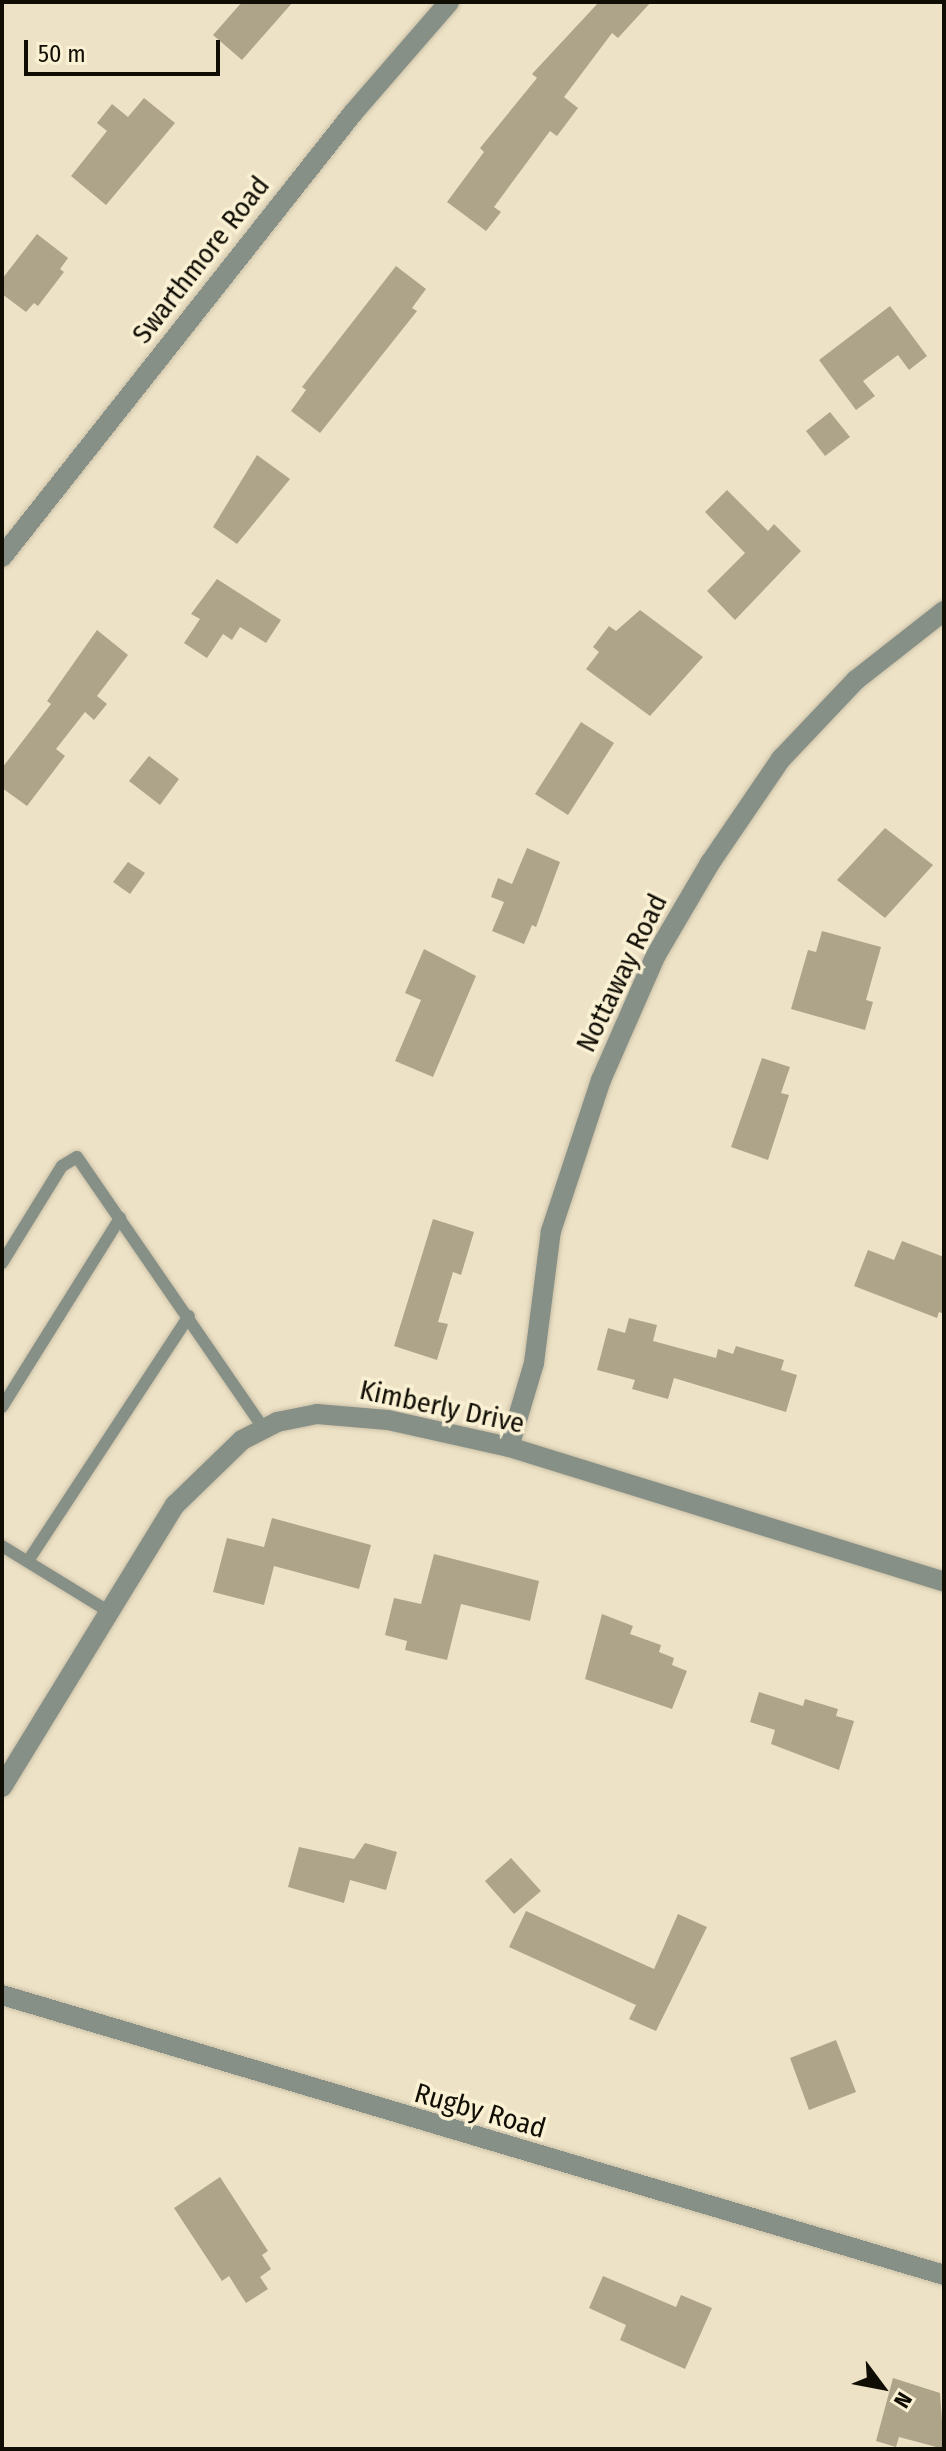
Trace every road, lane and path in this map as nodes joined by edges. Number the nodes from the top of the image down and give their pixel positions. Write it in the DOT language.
graph roads {
  1 [pos="449,2"];
  2 [pos="2,557"];
  3 [pos="944,611"];
  4 [pos="120,1218"];
  5 [pos="2,1263"];
  6 [pos="189,1316"];
  7 [pos="2,1407"];
  8 [pos="264,1429"];
  9 [pos="509,1447"];
  10 [pos="2,1546"];
  11 [pos="28,1561"];
  12 [pos="944,1582"];
  13 [pos="108,1611"];
  14 [pos="2,1787"];
  15 [pos="2,1995"];
  16 [pos="944,2275"];
  1 -- 2 [label="street, Swarthmore Road"];
  3 -- 9 [label="street, Nottaway Road"];
  4 -- 5 [label="lane"];
  4 -- 6 [label="lane"];
  4 -- 7 [label="lane"];
  6 -- 8 [label="lane"];
  6 -- 11 [label="lane"];
  8 -- 9 [label="street, Kimberly Drive"];
  8 -- 13 [label="street, Kimberly Drive"];
  9 -- 12 [label="street, Kimberly Drive"];
  10 -- 11 [label="lane"];
  11 -- 13 [label="lane"];
  13 -- 14 [label="street, Kimberly Drive"];
  15 -- 16 [label="street, Rugby Road"];
}
